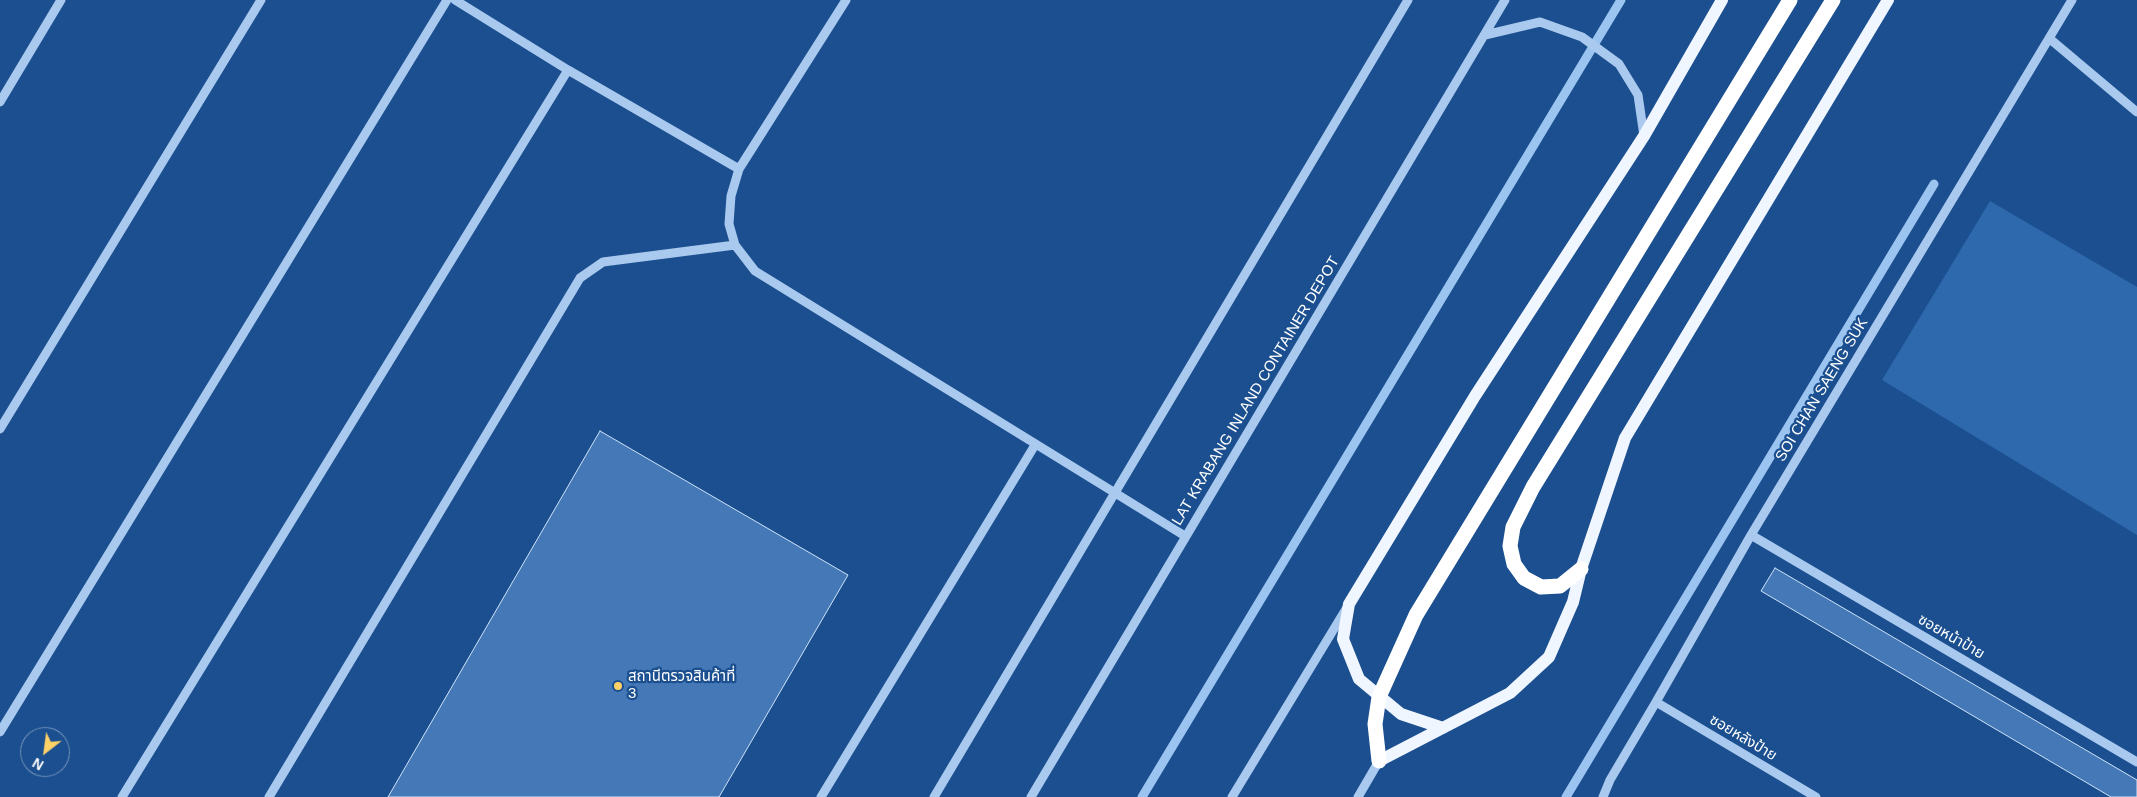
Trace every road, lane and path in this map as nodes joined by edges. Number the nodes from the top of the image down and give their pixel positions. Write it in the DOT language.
graph roads {
  1 [pos="61,0"];
  2 [pos="261,0"];
  3 [pos="447,0"];
  4 [pos="455,0"];
  5 [pos="846,0"];
  6 [pos="1408,0"];
  7 [pos="1505,0"];
  8 [pos="1722,0"];
  9 [pos="1790,0"];
  10 [pos="1833,0"];
  11 [pos="1888,0"];
  12 [pos="2072,0"];
  13 [pos="1485,35"];
  14 [pos="2050,38"];
  15 [pos="568,70"];
  16 [pos="0,102"];
  17 [pos="2137,112"];
  18 [pos="1644,136"];
  19 [pos="739,169"];
  20 [pos="734,246"];
  21 [pos="0,429"];
  22 [pos="1035,445"];
  23 [pos="1115,494"];
  24 [pos="1751,535"];
  25 [pos="1185,536"];
  26 [pos="1581,569"];
  27 [pos="1349,604"];
  28 [pos="1379,697"];
  29 [pos="1656,702"];
  30 [pos="1443,728"];
  31 [pos="0,732"];
  32 [pos="1380,760"];
  33 [pos="2137,762"];
  34 [pos="122,797"];
  35 [pos="269,797"];
  36 [pos="821,797"];
  37 [pos="934,797"];
  38 [pos="1030,797"];
  39 [pos="1232,797"];
  40 [pos="1358,797"];
  41 [pos="1604,797"];
  42 [pos="1816,797"];
  1 -- 16 [label="street"];
  2 -- 21 [label="street"];
  3 -- 31 [label="street"];
  4 -- 15 [label="street"];
  5 -- 19 [label="street"];
  6 -- 23 [label="street"];
  7 -- 13 [label="street, LAT KRABANG INLAND CONTAINER DEPOT"];
  8 -- 18 [label="main road"];
  9 -- 28 [label="highway"];
  10 -- 26 [label="highway"];
  11 -- 26 [label="main road"];
  12 -- 14 [label="street, SOI CHAN SAENG SUK"];
  13 -- 18 [label="street"];
  13 -- 25 [label="street, LAT KRABANG INLAND CONTAINER DEPOT"];
  14 -- 17 [label="street"];
  14 -- 24 [label="street, SOI CHAN SAENG SUK"];
  15 -- 19 [label="street"];
  15 -- 34 [label="street"];
  18 -- 27 [label="main road"];
  19 -- 20 [label="street"];
  20 -- 22 [label="street"];
  20 -- 35 [label="street"];
  22 -- 23 [label="street"];
  22 -- 36 [label="street"];
  23 -- 25 [label="street"];
  23 -- 37 [label="street"];
  24 -- 29 [label="street, SOI CHAN SAENG SUK"];
  24 -- 33 [label="street, ซอยหน้าป้าย"];
  25 -- 38 [label="street, LAT KRABANG INLAND CONTAINER DEPOT"];
  26 -- 30 [label="main road"];
  27 -- 28 [label="main road"];
  27 -- 39 [label="street"];
  28 -- 30 [label="main road"];
  28 -- 32 [label="highway"];
  29 -- 41 [label="street, SOI CHAN SAENG SUK"];
  29 -- 42 [label="street, ซอยหลังป้าย"];
  30 -- 32 [label="main road"];
  32 -- 40 [label="street"];
}
